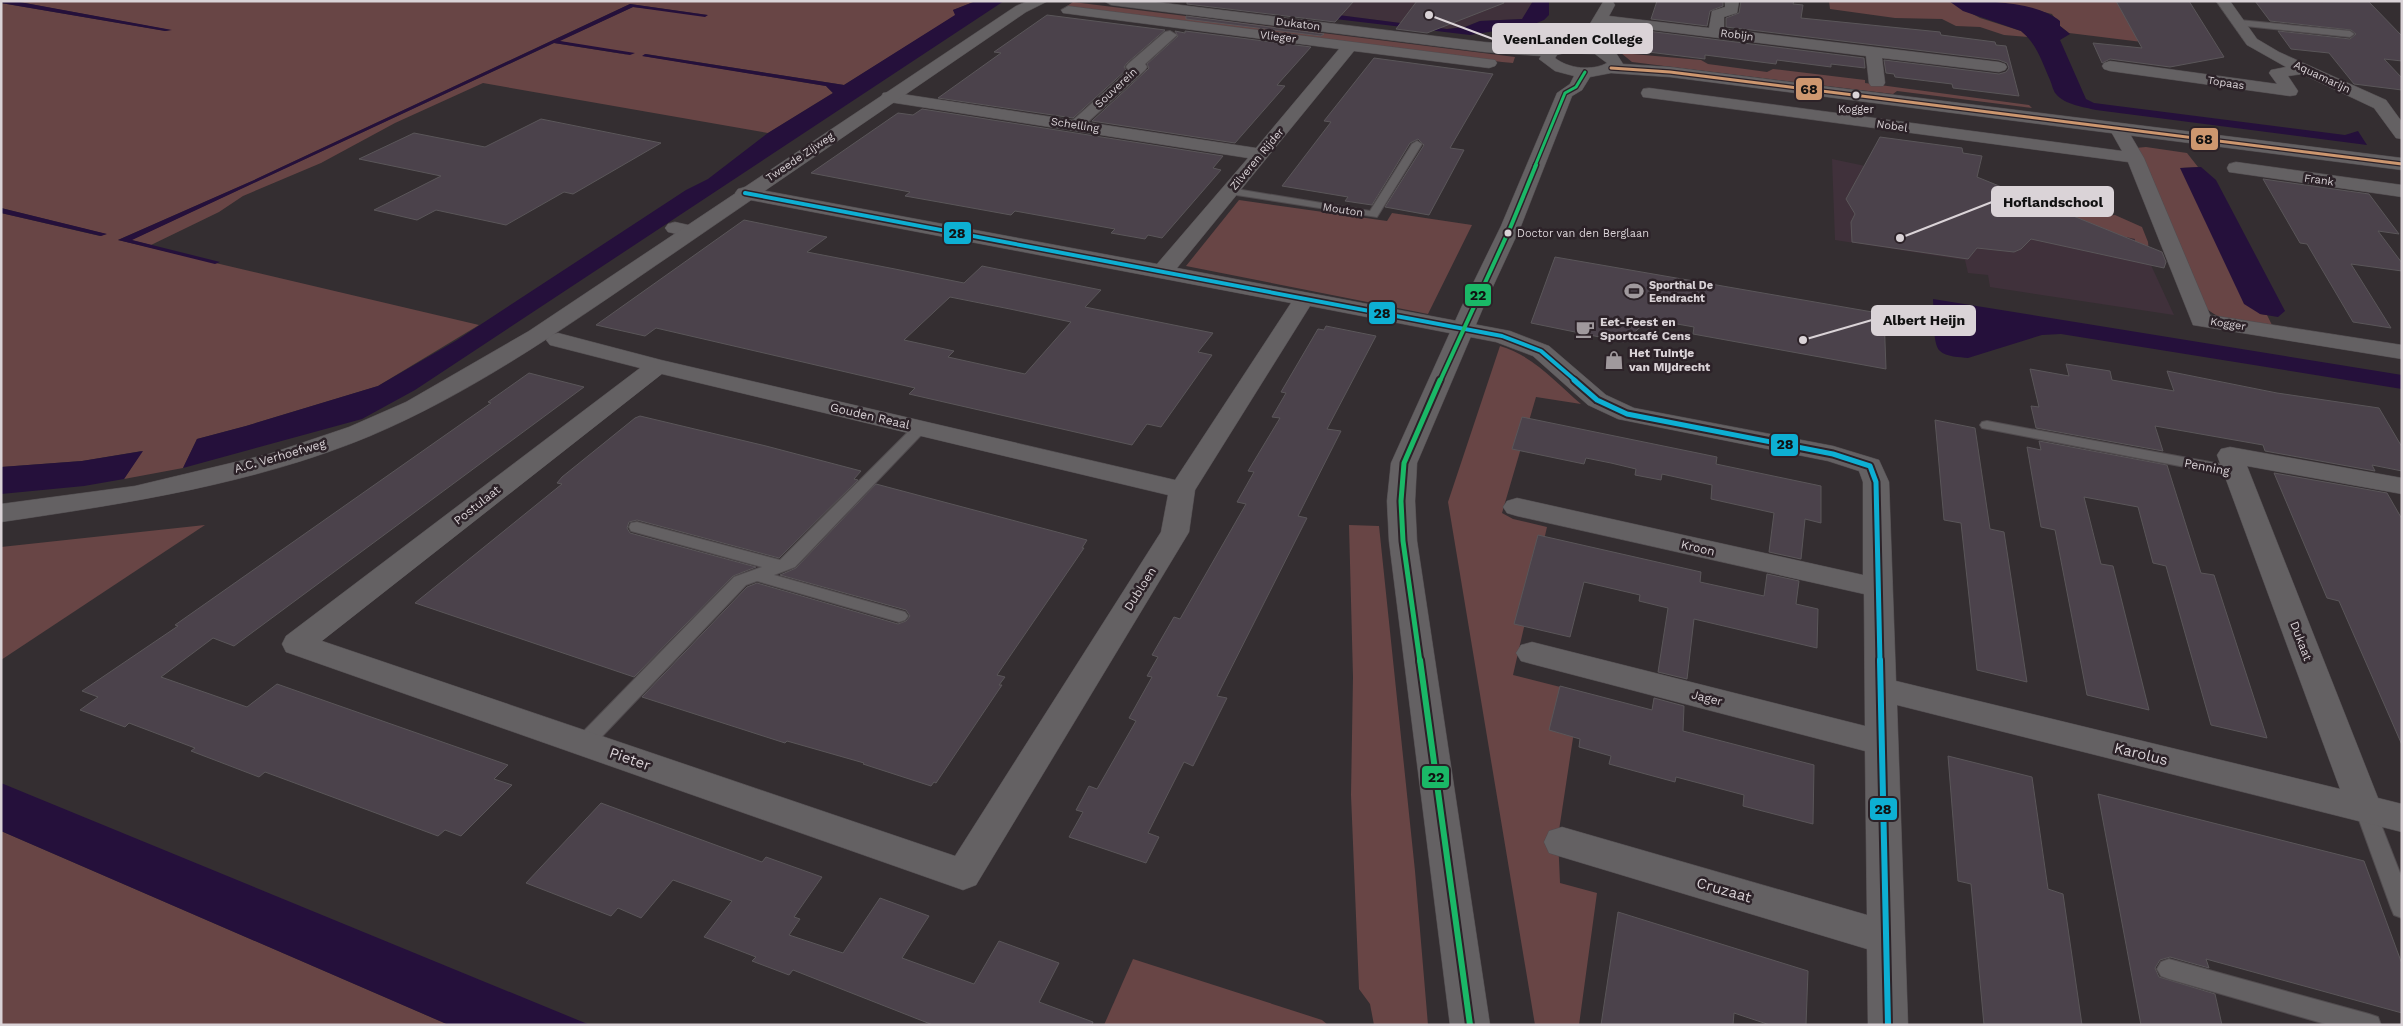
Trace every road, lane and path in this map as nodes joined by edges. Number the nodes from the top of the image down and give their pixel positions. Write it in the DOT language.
graph roads {
  1 [pos="1041,1"];
  2 [pos="1111,1"];
  3 [pos="1608,1"];
  4 [pos="1732,1"];
  5 [pos="2223,1"];
  6 [pos="1149,3"];
  7 [pos="1068,10"];
  8 [pos="2239,23"];
  9 [pos="1597,25"];
  10 [pos="1172,29"];
  11 [pos="1716,33"];
  12 [pos="2350,34"];
  13 [pos="1350,46"];
  14 [pos="1576,48"];
  15 [pos="1597,51"];
  16 [pos="1874,53"];
  17 [pos="1549,55"];
  18 [pos="1489,63"];
  19 [pos="1613,64"];
  20 [pos="2110,66"];
  21 [pos="1999,67"];
  22 [pos="1564,69"];
  23 [pos="2307,69"];
  24 [pos="1585,72"];
  25 [pos="1877,83"];
  26 [pos="1565,93"];
  27 [pos="1649,94"];
  28 [pos="889,97"];
  29 [pos="2380,104"];
  30 [pos="2402,107"];
  31 [pos="1076,125"];
  32 [pos="2118,128"];
  33 [pos="2402,134"];
  34 [pos="1417,144"];
  35 [pos="1260,154"];
  36 [pos="2135,158"];
  37 [pos="2402,164"];
  38 [pos="2236,168"];
  39 [pos="1230,191"];
  40 [pos="2402,192"];
  41 [pos="745,193"];
  42 [pos="1163,271"];
  43 [pos="1304,299"];
  44 [pos="1463,328"];
  45 [pos="548,338"];
  46 [pos="2402,352"];
  47 [pos="658,366"];
  48 [pos="1987,425"];
  49 [pos="920,428"];
  50 [pos="2237,472"];
  51 [pos="2402,486"];
  52 [pos="1182,490"];
  53 [pos="1517,507"];
  54 [pos="1,513"];
  55 [pos="637,527"];
  56 [pos="781,566"];
  57 [pos="755,575"];
  58 [pos="1879,588"];
  59 [pos="899,616"];
  60 [pos="296,644"];
  61 [pos="1532,653"];
  62 [pos="1881,689"];
  63 [pos="584,743"];
  64 [pos="1883,743"];
  65 [pos="2365,809"];
  66 [pos="2402,818"];
  67 [pos="1562,842"];
  68 [pos="963,874"];
  69 [pos="2402,908"];
  70 [pos="1886,938"];
  71 [pos="2168,969"];
  72 [pos="1470,1025"];
  73 [pos="1888,1025"];
  74 [pos="2369,1025"];
  1 -- 28 [label="street, Tweede Zijweg"];
  2 -- 6 [label="street, Dukaton"];
  3 -- 9 [label="street"];
  4 -- 11 [label="street"];
  5 -- 8 [label="street, Aquamarijn"];
  6 -- 17 [label="street, Dukaton"];
  7 -- 10 [label="street, Vlieger"];
  8 -- 12 [label="lane"];
  8 -- 23 [label="street, Aquamarijn"];
  9 -- 11 [label="street, Robijn"];
  9 -- 14 [label="street"];
  9 -- 15 [label="street"];
  10 -- 13 [label="street, Vlieger"];
  10 -- 31 [label="street, Souverein"];
  11 -- 16 [label="street, Robijn"];
  13 -- 18 [label="street, Vlieger"];
  13 -- 35 [label="street, Zilveren Rijder"];
  14 -- 15 [label="street"];
  14 -- 17 [label="street"];
  15 -- 19 [label="street"];
  16 -- 21 [label="street, Robijn"];
  16 -- 25 [label="street"];
  17 -- 22 [label="street"];
  19 -- 24 [label="street"];
  19 -- 32 [label="street"];
  20 -- 23 [label="street, Topaas"];
  22 -- 24 [label="street"];
  22 -- 26 [label="street"];
  23 -- 29 [label="street, Aquamarijn"];
  24 -- 26 [label="street"];
  26 -- 44 [label="street"];
  27 -- 36 [label="street, Nobel"];
  28 -- 31 [label="street, Schelling"];
  28 -- 41 [label="street, Tweede Zijweg"];
  29 -- 30 [label="street"];
  29 -- 33 [label="street, Aquamarijn"];
  31 -- 35 [label="street, Schelling"];
  32 -- 36 [label="street, Kogger"];
  32 -- 37 [label="street"];
  34 -- 39 [label="lane, Mouton"];
  35 -- 39 [label="street, Zilveren Rijder"];
  36 -- 46 [label="street, Kogger"];
  38 -- 40 [label="street, Frank"];
  39 -- 42 [label="street, Zilveren Rijder"];
  41 -- 42 [label="street"];
  41 -- 45 [label="street, Tweede Zijweg"];
  42 -- 43 [label="street"];
  43 -- 44 [label="street"];
  43 -- 52 [label="street, Dubloen"];
  44 -- 58 [label="street"];
  44 -- 72 [label="street"];
  45 -- 47 [label="street, Gouden Reaal"];
  45 -- 54 [label="street, A.C. Verhoefweg"];
  47 -- 49 [label="street, Gouden Reaal"];
  47 -- 60 [label="street, Postulaat"];
  48 -- 50 [label="lane, Penning"];
  49 -- 52 [label="street, Gouden Reaal"];
  49 -- 56 [label="lane"];
  50 -- 51 [label="street, Penning"];
  50 -- 65 [label="street, Dukaat"];
  52 -- 68 [label="street, Dubloen"];
  53 -- 58 [label="street, Kroon"];
  55 -- 56 [label="lane"];
  56 -- 57 [label="lane"];
  57 -- 59 [label="lane"];
  57 -- 63 [label="lane"];
  58 -- 62 [label="street"];
  60 -- 63 [label="street, Pieter"];
  61 -- 64 [label="street, Jager"];
  62 -- 64 [label="street"];
  62 -- 65 [label="street, Karolus"];
  63 -- 68 [label="street, Pieter"];
  64 -- 70 [label="street"];
  65 -- 66 [label="street, Karolus"];
  65 -- 69 [label="lane"];
  67 -- 70 [label="street, Cruzaat"];
  70 -- 73 [label="street"];
  71 -- 74 [label="lane"];
}
